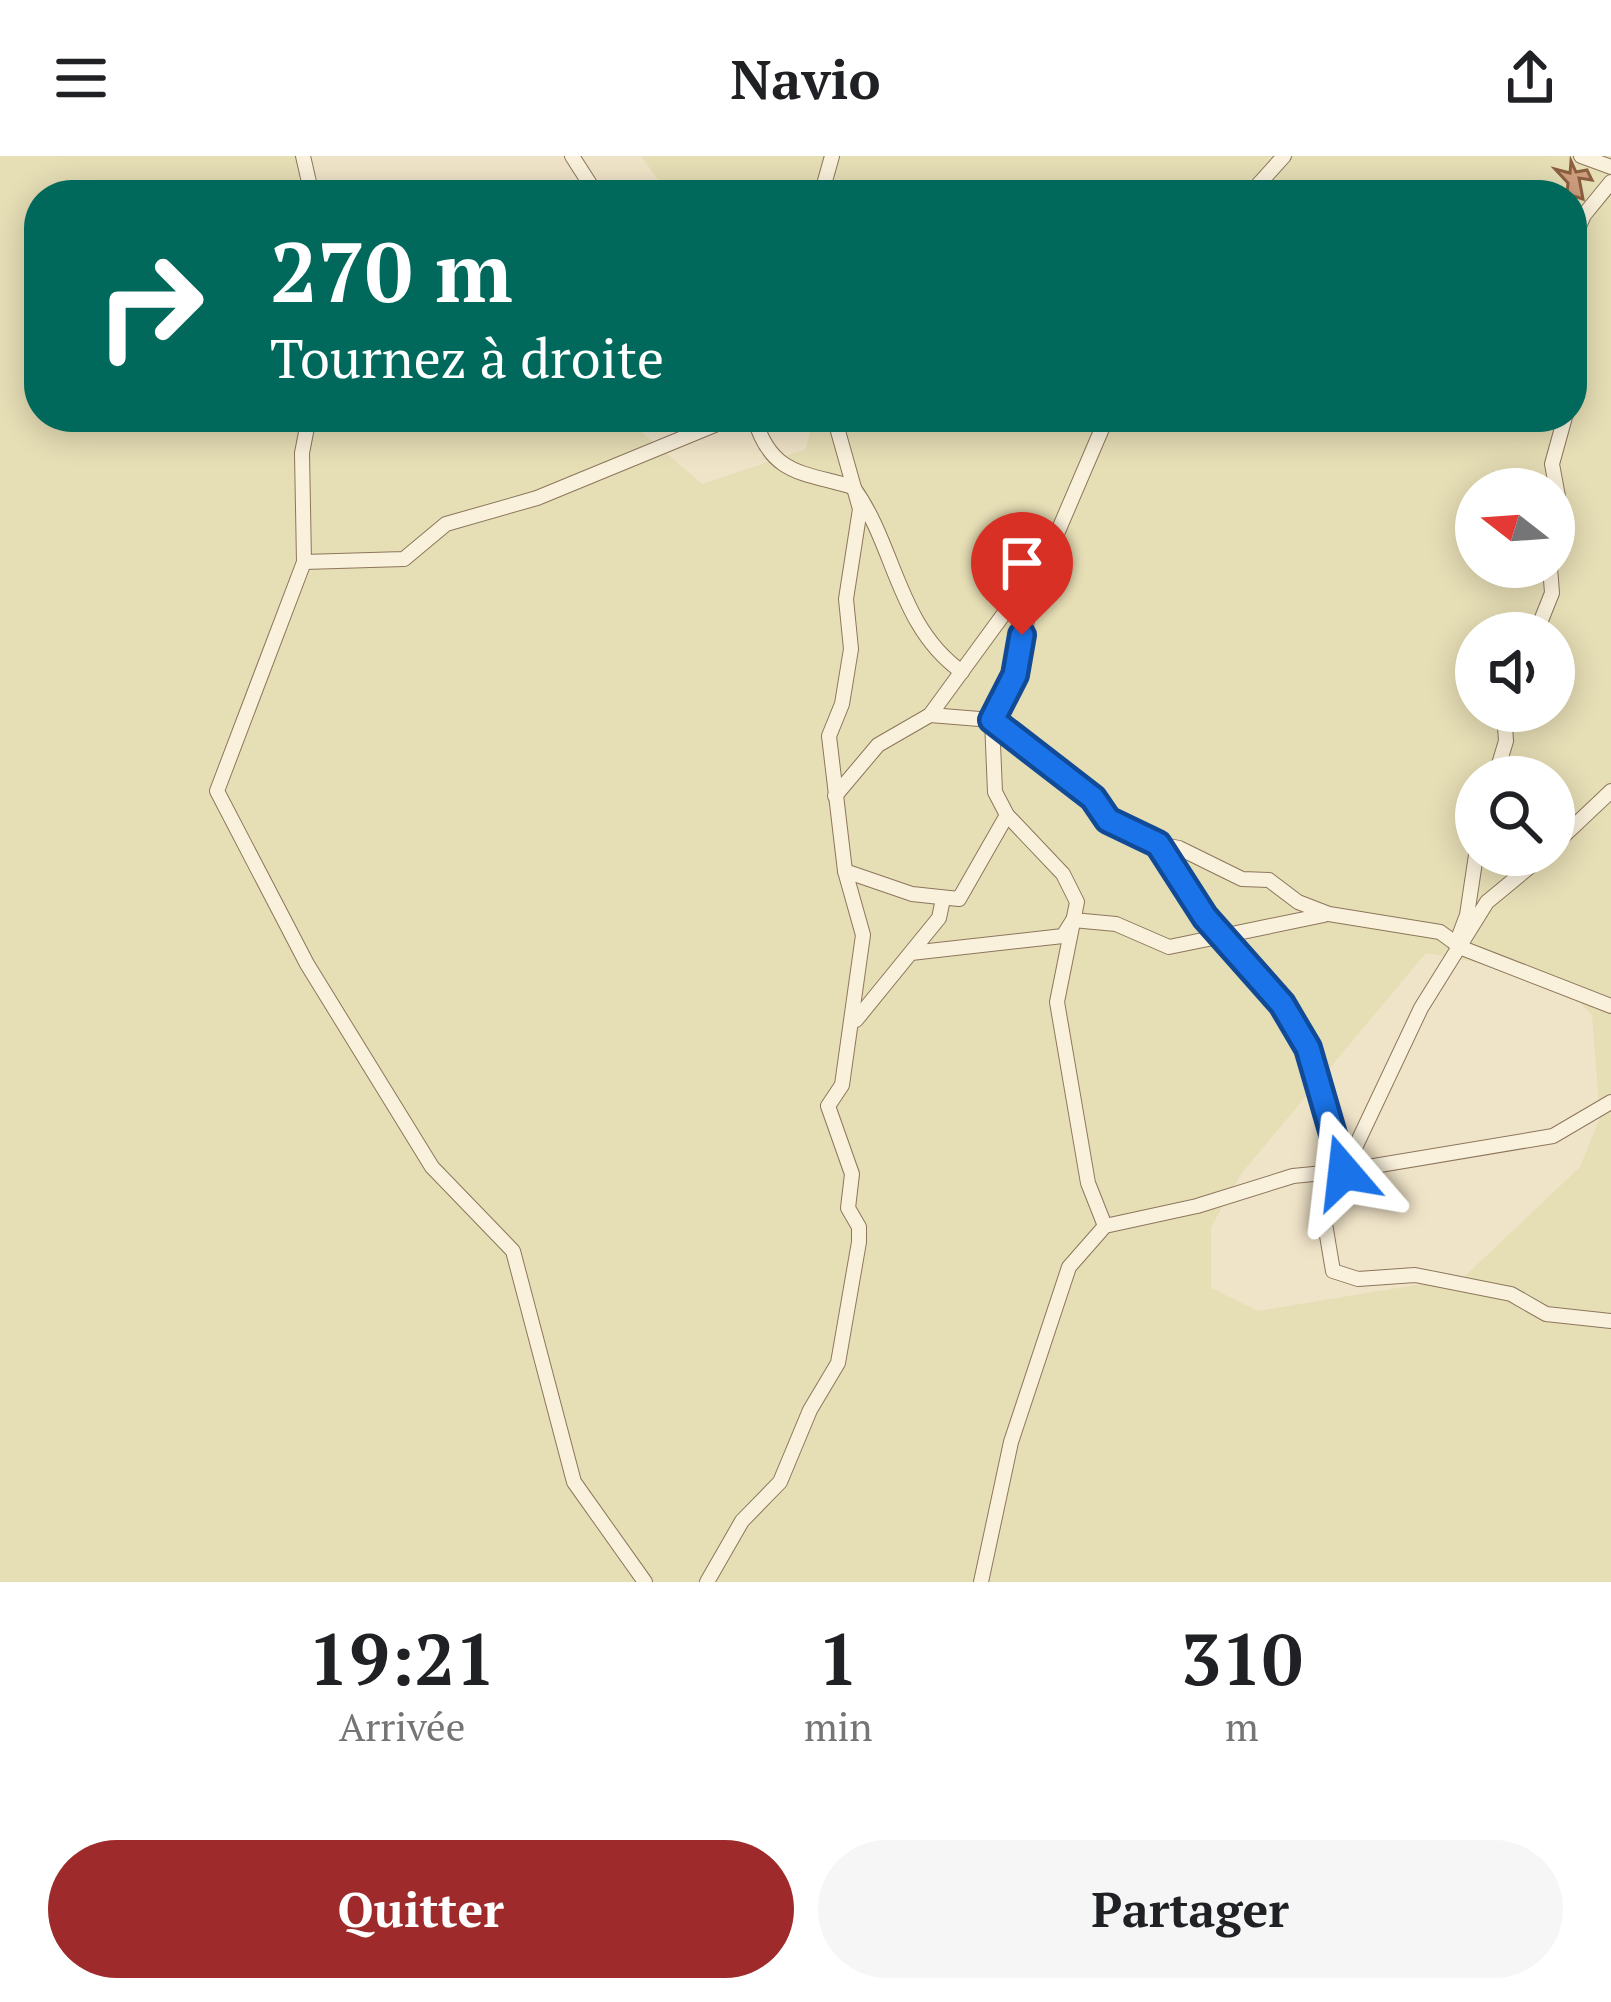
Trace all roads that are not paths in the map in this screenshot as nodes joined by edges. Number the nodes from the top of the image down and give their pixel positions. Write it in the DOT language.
graph roads {
  1 [pos="1284,156"];
  2 [pos="1581,156"];
  3 [pos="1611,166"];
  4 [pos="1263,180"];
  5 [pos="1611,182"];
  6 [pos="1587,211"];
  7 [pos="306,432"];
  8 [pos="698,432"];
  9 [pos="758,432"];
  10 [pos="838,432"];
  11 [pos="1101,432"];
  12 [pos="1561,432"];
  13 [pos="1553,468"];
  14 [pos="853,487"];
  15 [pos="304,562"];
  16 [pos="1035,585"];
  17 [pos="962,672"];
  18 [pos="930,715"];
  19 [pos="992,720"];
  20 [pos="1611,790"];
  21 [pos="836,796"];
  22 [pos="1006,815"];
  23 [pos="1575,825"];
  24 [pos="1158,844"];
  25 [pos="845,871"];
  26 [pos="1473,876"];
  27 [pos="1519,876"];
  28 [pos="943,899"];
  29 [pos="1329,914"];
  30 [pos="1073,920"];
  31 [pos="1221,936"];
  32 [pos="1459,946"];
  33 [pos="911,953"];
  34 [pos="1611,1006"];
  35 [pos="853,1022"];
  36 [pos="1611,1102"];
  37 [pos="1344,1172"];
  38 [pos="1105,1226"];
  39 [pos="1611,1321"];
  40 [pos="645,1582"];
  41 [pos="706,1582"];
  42 [pos="981,1582"];
  1 -- 4 [label="street"];
  2 -- 3 [label="street"];
  5 -- 6 [label="street"];
  7 -- 15 [label="street"];
  8 -- 15 [label="street"];
  9 -- 14 [label="street"];
  10 -- 14 [label="street"];
  11 -- 16 [label="street"];
  12 -- 13 [label="street"];
  14 -- 17 [label="street"];
  14 -- 21 [label="street"];
  15 -- 40 [label="street"];
  16 -- 17 [label="street"];
  16 -- 19 [label="street"];
  17 -- 18 [label="street"];
  18 -- 19 [label="street"];
  18 -- 21 [label="street"];
  19 -- 22 [label="street"];
  19 -- 24 [label="street"];
  20 -- 23 [label="street"];
  21 -- 25 [label="street"];
  22 -- 28 [label="street"];
  22 -- 30 [label="street"];
  24 -- 29 [label="street"];
  24 -- 31 [label="street"];
  25 -- 28 [label="street"];
  25 -- 35 [label="street"];
  26 -- 32 [label="street"];
  27 -- 32 [label="street"];
  28 -- 33 [label="street"];
  29 -- 31 [label="street"];
  29 -- 32 [label="street"];
  30 -- 31 [label="street"];
  30 -- 33 [label="street"];
  30 -- 38 [label="street"];
  31 -- 37 [label="street"];
  32 -- 34 [label="street"];
  32 -- 37 [label="street"];
  33 -- 35 [label="street"];
  35 -- 41 [label="street"];
  36 -- 37 [label="street"];
  37 -- 38 [label="street"];
  37 -- 39 [label="street"];
  38 -- 42 [label="street"];
}
